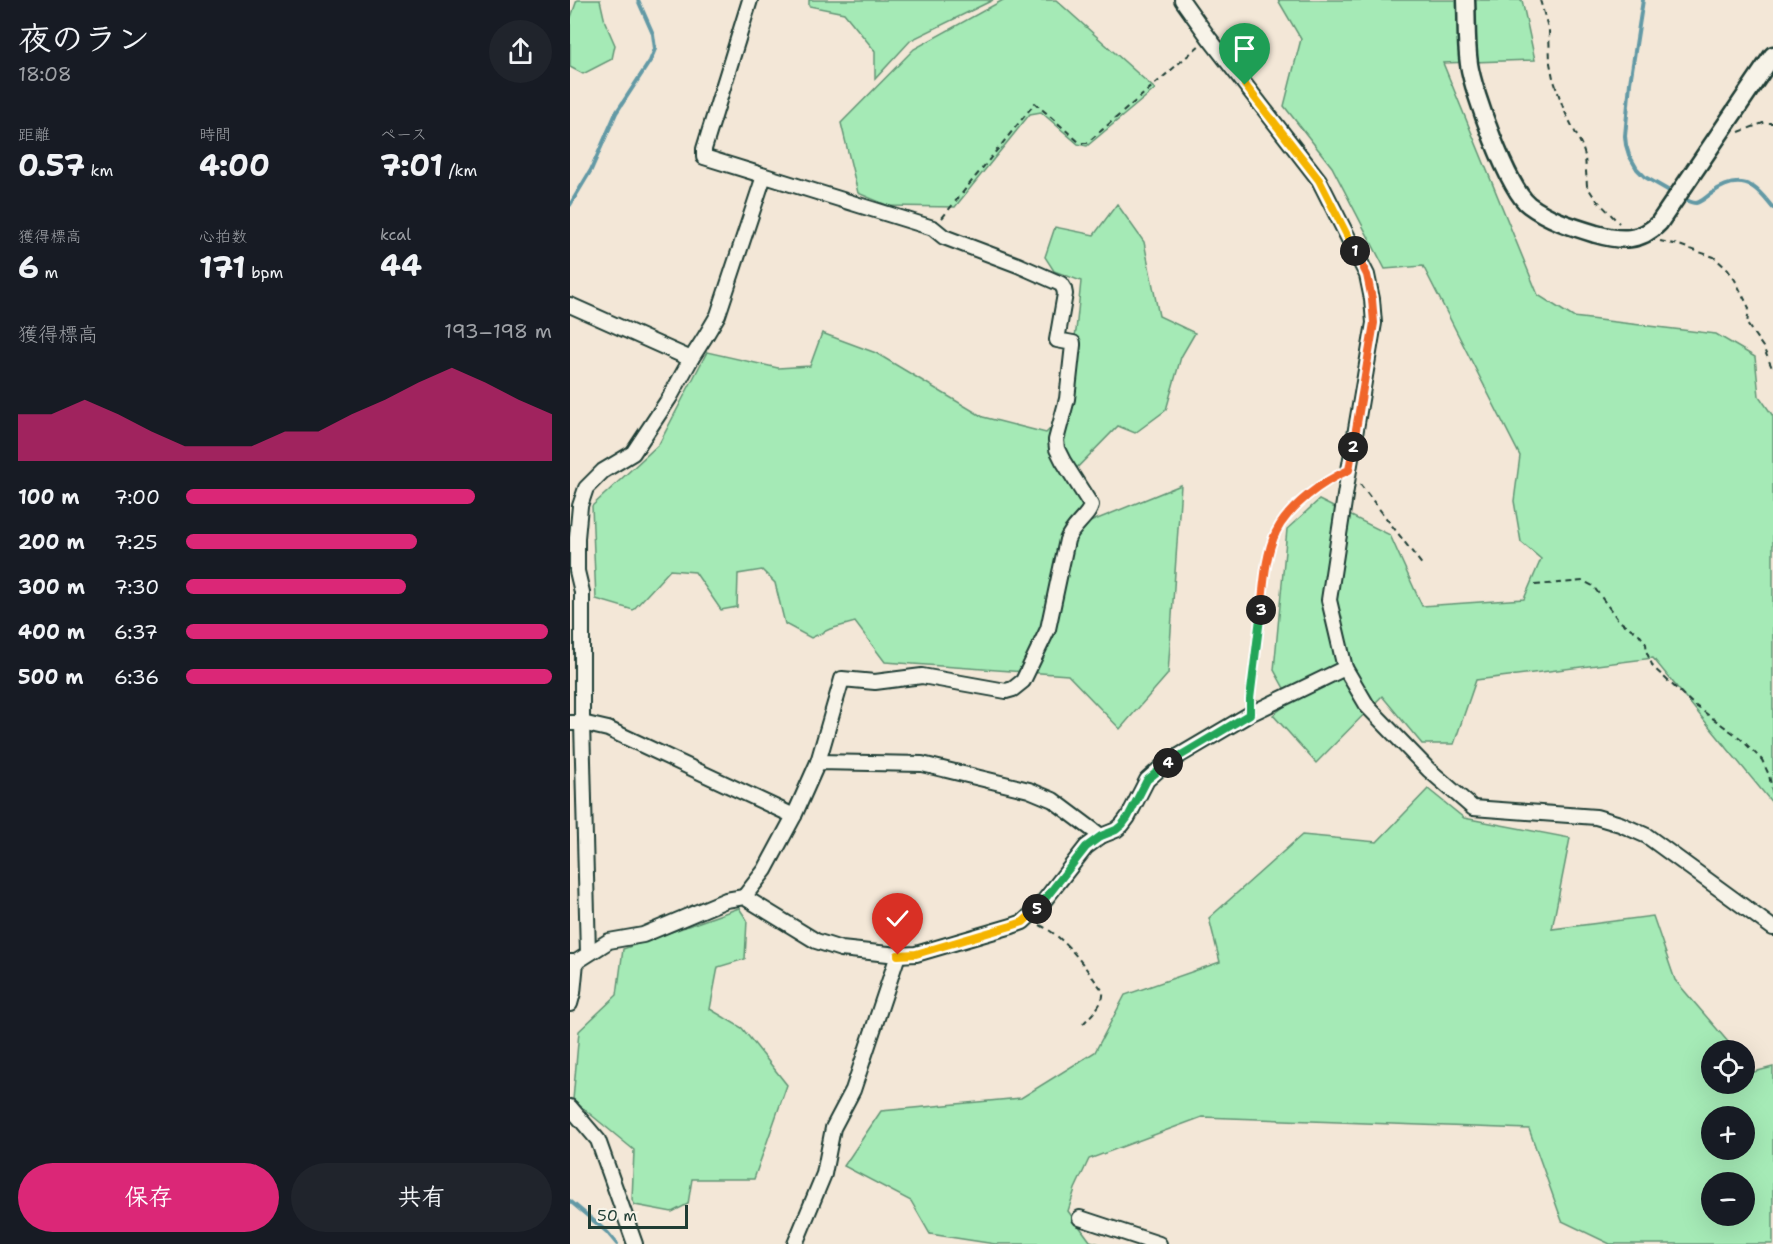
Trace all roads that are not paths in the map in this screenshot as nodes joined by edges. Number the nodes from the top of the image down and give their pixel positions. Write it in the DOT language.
graph roads {
  1 [pos="750,0"];
  2 [pos="1182,0"];
  3 [pos="1466,0"];
  4 [pos="1773,55"];
  5 [pos="764,176"];
  6 [pos="570,305"];
  7 [pos="691,359"];
  8 [pos="1345,668"];
  9 [pos="576,723"];
  10 [pos="818,762"];
  11 [pos="794,816"];
  12 [pos="1101,836"];
  13 [pos="744,897"];
  14 [pos="1773,928"];
  15 [pos="588,953"];
  16 [pos="898,955"];
  17 [pos="573,962"];
  18 [pos="570,1004"];
  19 [pos="570,1107"];
  20 [pos="1080,1218"];
  21 [pos="635,1244"];
  22 [pos="795,1244"];
  23 [pos="1159,1244"];
  1 -- 5 [label="street"];
  2 -- 8 [label="street"];
  3 -- 4 [label="street"];
  5 -- 7 [label="street"];
  5 -- 10 [label="street"];
  6 -- 7 [label="street"];
  7 -- 9 [label="street"];
  8 -- 12 [label="street"];
  8 -- 14 [label="street"];
  9 -- 11 [label="street"];
  9 -- 15 [label="street"];
  10 -- 11 [label="street"];
  10 -- 12 [label="street"];
  11 -- 13 [label="street"];
  12 -- 16 [label="street"];
  13 -- 15 [label="street"];
  13 -- 16 [label="street"];
  15 -- 17 [label="street"];
  16 -- 22 [label="street"];
  17 -- 18 [label="street"];
  19 -- 21 [label="street"];
  20 -- 23 [label="street"];
}
